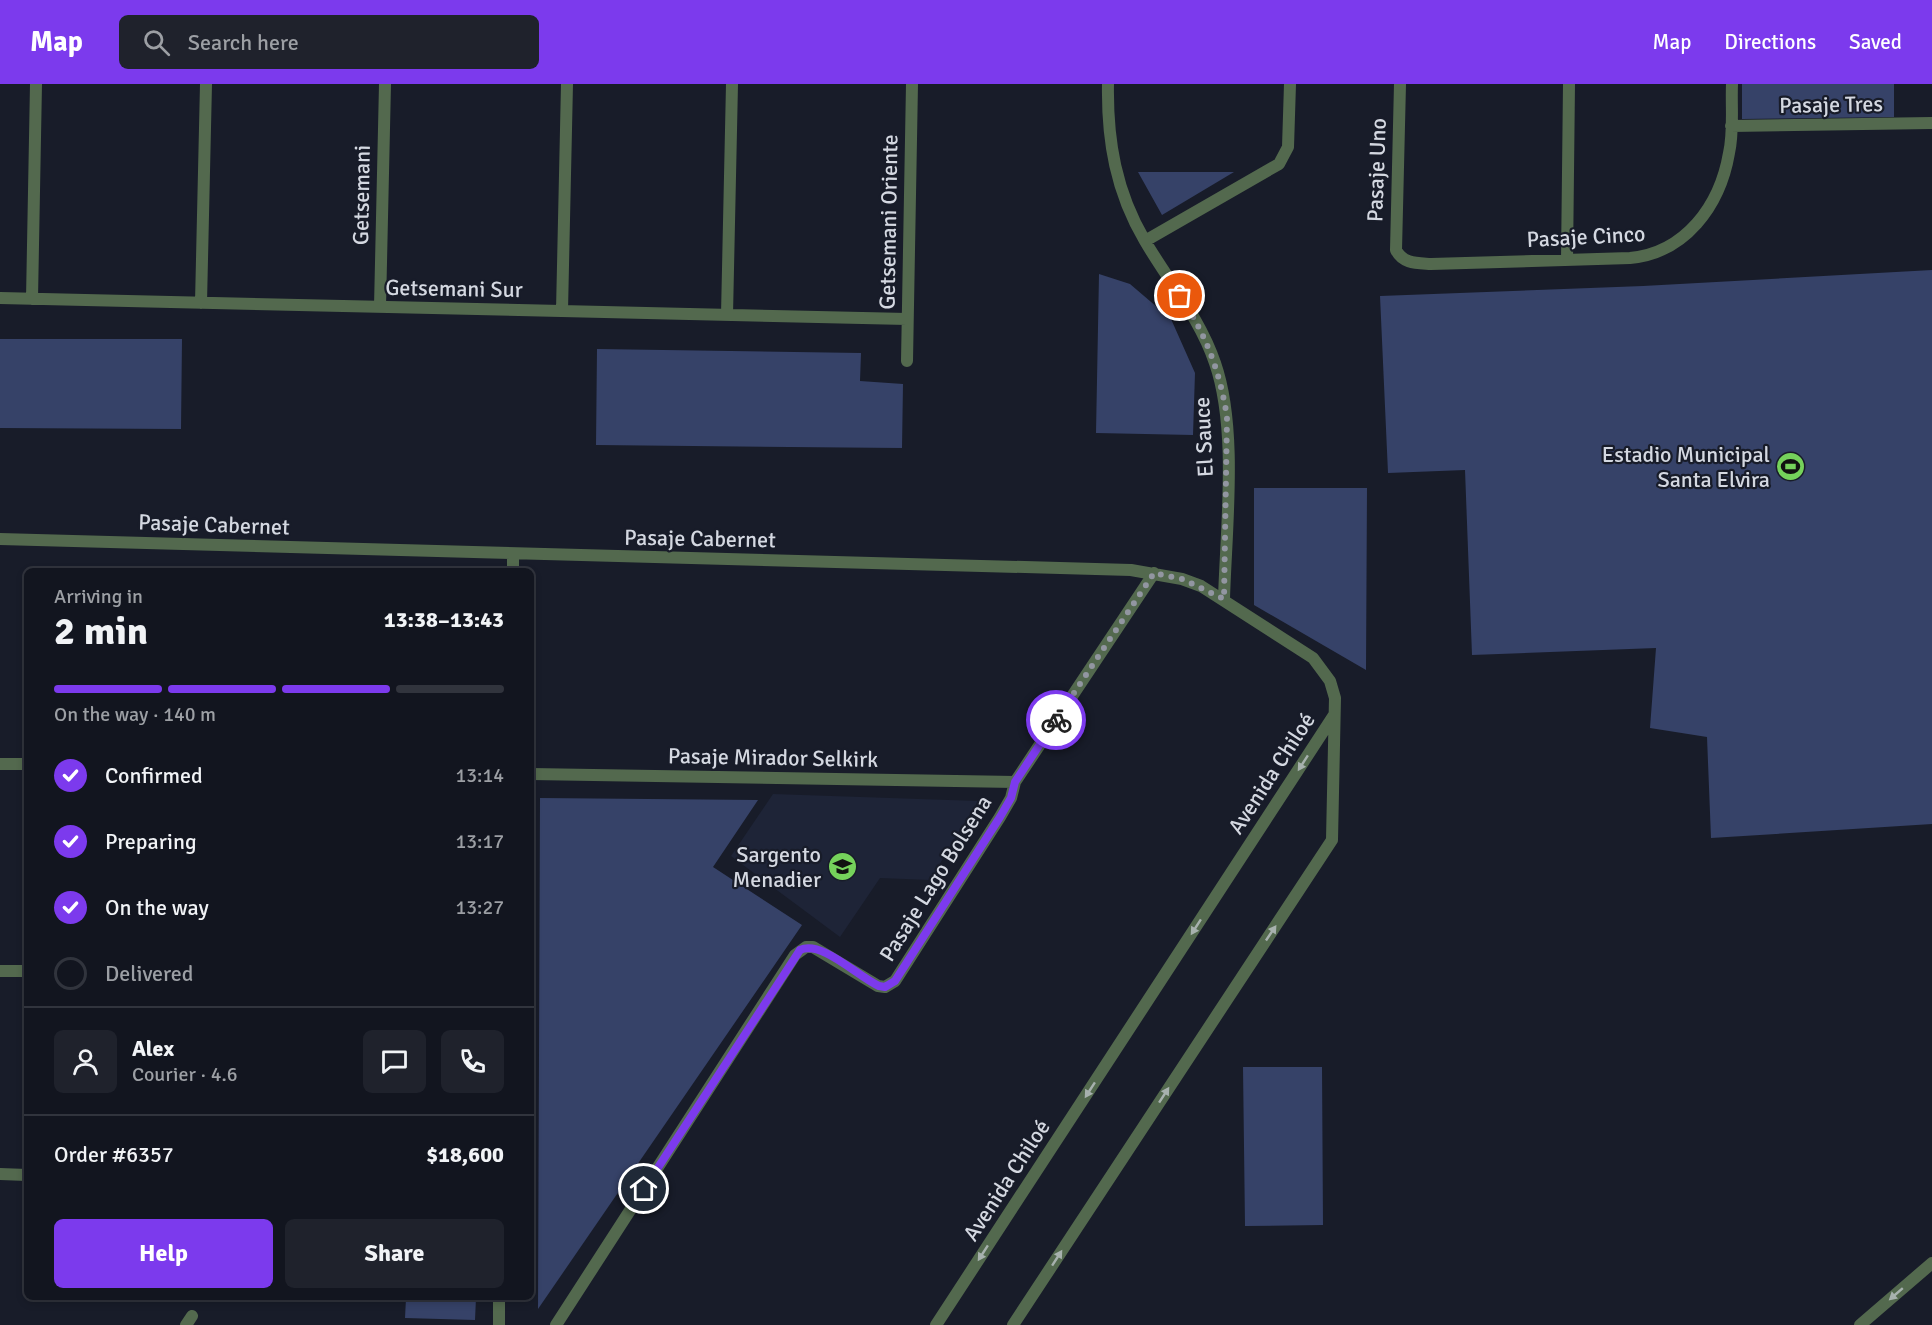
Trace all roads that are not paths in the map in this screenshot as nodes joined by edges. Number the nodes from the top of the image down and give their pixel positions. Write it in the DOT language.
graph roads {
  1 [pos="36,84"];
  2 [pos="206,84"];
  3 [pos="385,84"];
  4 [pos="567,84"];
  5 [pos="732,84"];
  6 [pos="912,84"];
  7 [pos="1108,84"];
  8 [pos="1290,84"];
  9 [pos="1400,84"];
  10 [pos="1569,84"];
  11 [pos="1732,84"];
  12 [pos="1932,123"];
  13 [pos="1731,126"];
  14 [pos="1145,241"];
  15 [pos="1399,256"];
  16 [pos="1567,260"];
  17 [pos="0,298"];
  18 [pos="32,299"];
  19 [pos="201,303"];
  20 [pos="380,307"];
  21 [pos="562,311"];
  22 [pos="727,315"];
  23 [pos="907,319"];
  24 [pos="907,361"];
  25 [pos="0,539"];
  26 [pos="513,554"];
  27 [pos="513,568"];
  28 [pos="1154,573"];
  29 [pos="1224,599"];
  30 [pos="1335,714"];
  31 [pos="0,764"];
  32 [pos="24,764"];
  33 [pos="534,774"];
  34 [pos="1015,782"];
  35 [pos="0,971"];
  36 [pos="24,971"];
  37 [pos="0,1174"];
  38 [pos="24,1175"];
  39 [pos="1932,1263"];
  40 [pos="499,1300"];
  41 [pos="499,1325"];
  42 [pos="556,1325"];
  43 [pos="936,1325"];
  44 [pos="1013,1325"];
  45 [pos="1860,1325"];
  1 -- 18 [label="street"];
  2 -- 19 [label="street"];
  3 -- 20 [label="street, Getsemani"];
  4 -- 21 [label="street"];
  5 -- 22 [label="street"];
  6 -- 23 [label="street, Getsemani Oriente"];
  7 -- 14 [label="street, El Sauce"];
  8 -- 14 [label="street"];
  9 -- 15 [label="street, Pasaje Uno"];
  10 -- 16 [label="street"];
  11 -- 13 [label="street, Pasaje Cinco"];
  12 -- 13 [label="street, Pasaje Tres"];
  13 -- 16 [label="street, Pasaje Cinco"];
  14 -- 29 [label="street, El Sauce"];
  15 -- 16 [label="street, Pasaje Cinco"];
  17 -- 18 [label="street, Getsemani Sur"];
  18 -- 19 [label="street, Getsemani Sur"];
  19 -- 20 [label="street, Getsemani Sur"];
  20 -- 21 [label="street, Getsemani Sur"];
  21 -- 22 [label="street, Getsemani Sur"];
  22 -- 23 [label="street, Getsemani Sur"];
  23 -- 24 [label="street, Getsemani Oriente"];
  25 -- 26 [label="street, Pasaje Cabernet"];
  26 -- 27 [label="street"];
  26 -- 28 [label="street, Pasaje Cabernet"];
  28 -- 29 [label="street, Pasaje Cabernet"];
  28 -- 34 [label="street, Pasaje Lago Bolsena"];
  29 -- 30 [label="street, Pasaje Cabernet"];
  30 -- 43 [label="street, Avenida Chiloé, one-way"];
  44 -- 30 [label="street, Avenida Chiloé, one-way"];
  31 -- 32 [label="street"];
  33 -- 34 [label="street, Pasaje Mirador Selkirk"];
  34 -- 42 [label="street, Pasaje Lago Bolsena"];
  35 -- 36 [label="street"];
  37 -- 38 [label="street"];
  39 -- 45 [label="street, one-way"];
  40 -- 41 [label="street"];
}
